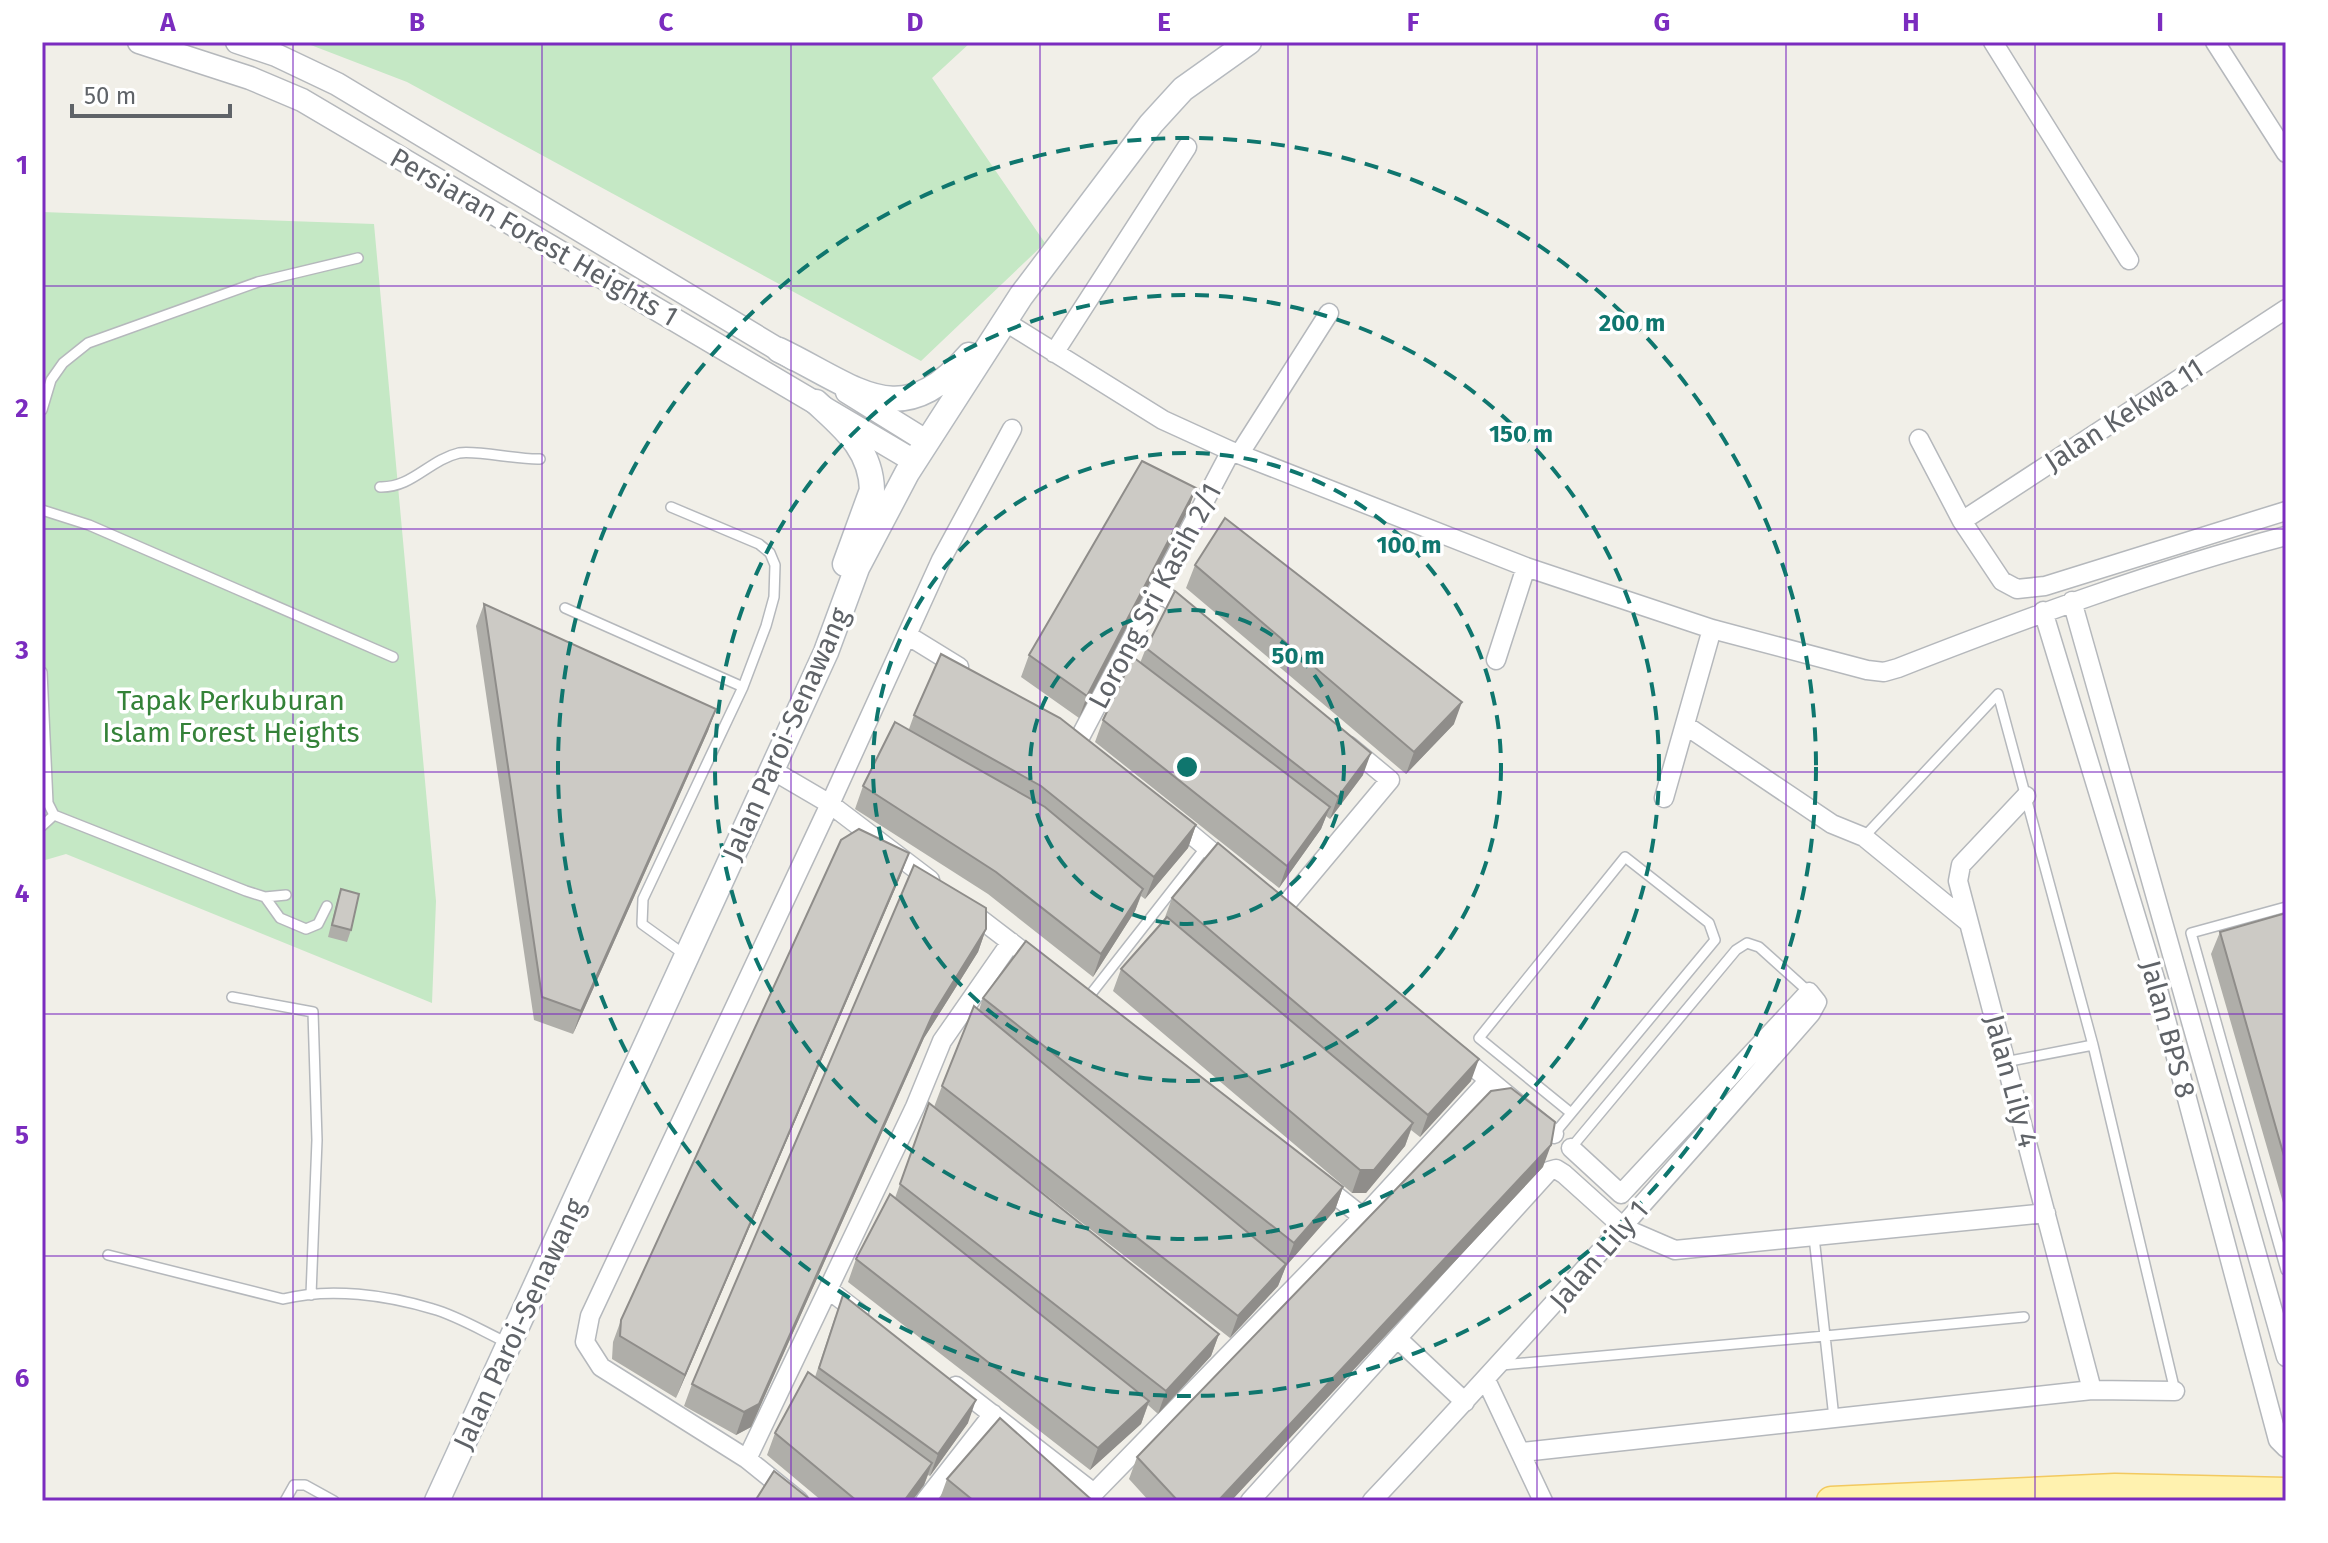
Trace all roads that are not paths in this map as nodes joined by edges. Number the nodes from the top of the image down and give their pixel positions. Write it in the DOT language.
graph roads {
  1 [pos="139,42"];
  2 [pos="237,42"];
  3 [pos="1249,42"];
  4 [pos="1993,42"];
  5 [pos="2215,42"];
  6 [pos="1187,147"];
  7 [pos="2286,153"];
  8 [pos="358,258"];
  9 [pos="2129,260"];
  10 [pos="1021,296"];
  11 [pos="2286,309"];
  12 [pos="1329,313"];
  13 [pos="1004,321"];
  14 [pos="779,350"];
  15 [pos="1054,353"];
  16 [pos="47,382"];
  17 [pos="816,402"];
  18 [pos="42,410"];
  19 [pos="1012,429"];
  20 [pos="1919,439"];
  21 [pos="920,451"];
  22 [pos="1236,452"];
  23 [pos="540,459"];
  24 [pos="380,487"];
  25 [pos="671,507"];
  26 [pos="42,510"];
  27 [pos="2286,511"];
  28 [pos="1962,521"];
  29 [pos="2286,536"];
  30 [pos="1526,567"];
  31 [pos="1158,590"];
  32 [pos="2072,601"];
  33 [pos="565,608"];
  34 [pos="2043,611"];
  35 [pos="1712,629"];
  36 [pos="1207,630"];
  37 [pos="907,635"];
  38 [pos="826,652"];
  39 [pos="393,657"];
  40 [pos="1496,660"];
  41 [pos="42,672"];
  42 [pos="973,676"];
  43 [pos="743,687"];
  44 [pos="1685,725"];
  45 [pos="1329,730"];
  46 [pos="1078,741"];
  47 [pos="772,770"];
  48 [pos="2026,796"];
  49 [pos="1664,798"];
  50 [pos="830,804"];
  51 [pos="1160,808"];
  52 [pos="54,815"];
  53 [pos="42,826"];
  54 [pos="1864,837"];
  55 [pos="1206,847"];
  56 [pos="1239,874"];
  57 [pos="286,895"];
  58 [pos="265,897"];
  59 [pos="327,906"];
  60 [pos="2286,907"];
  61 [pos="1282,910"];
  62 [pos="1969,923"];
  63 [pos="1011,942"];
  64 [pos="688,957"];
  65 [pos="1049,971"];
  66 [pos="232,997"];
  67 [pos="1813,997"];
  68 [pos="1087,999"];
  69 [pos="1440,1040"];
  70 [pos="2093,1045"];
  71 [pos="2005,1062"];
  72 [pos="1489,1080"];
  73 [pos="1571,1113"];
  74 [pos="1554,1134"];
  75 [pos="1571,1148"];
  76 [pos="1300,1168"];
  77 [pos="2046,1213"];
  78 [pos="1363,1217"];
  79 [pos="1624,1228"];
  80 [pos="1814,1237"];
  81 [pos="108,1255"];
  82 [pos="2286,1270"];
  83 [pos="829,1290"];
  84 [pos="311,1295"];
  85 [pos="2024,1317"];
  86 [pos="879,1328"];
  87 [pos="1825,1336"];
  88 [pos="1399,1340"];
  89 [pos="511,1344"];
  90 [pos="2286,1357"];
  91 [pos="1502,1365"];
  92 [pos="942,1376"];
  93 [pos="1486,1380"];
  94 [pos="2092,1390"];
  95 [pos="2175,1391"];
  96 [pos="1465,1402"];
  97 [pos="993,1414"];
  98 [pos="1834,1418"];
  99 [pos="2286,1448"];
  100 [pos="1523,1452"];
  101 [pos="747,1459"];
  102 [pos="2286,1473"];
  103 [pos="2286,1492"];
  104 [pos="2115,1494"];
  105 [pos="2159,1494"];
  106 [pos="1536,1497"];
  107 [pos="285,1501"];
  108 [pos="334,1501"];
  109 [pos="437,1501"];
  110 [pos="799,1501"];
  111 [pos="925,1501"];
  112 [pos="1250,1501"];
  113 [pos="1372,1501"];
  114 [pos="1831,1501"];
  1 -- 17 [label="street, Persiaran Forest Heights 1"];
  2 -- 14 [label="street, Persiaran Forest Heights 1"];
  3 -- 10 [label="main road, Jalan Paroi-Senawang"];
  4 -- 9 [label="street"];
  5 -- 7 [label="street"];
  6 -- 15 [label="street"];
  8 -- 16 [label="lane"];
  10 -- 13 [label="main road, Jalan Paroi-Senawang"];
  10 -- 14 [label="main road"];
  11 -- 28 [label="street, Jalan Kekwa 11"];
  12 -- 22 [label="street, Lorong Sri Kasih 2/1"];
  13 -- 15 [label="street"];
  13 -- 21 [label="main road, Jalan Paroi-Senawang"];
  14 -- 21 [label="street, Persiaran Forest Heights 1"];
  15 -- 22 [label="street"];
  16 -- 18 [label="lane"];
  17 -- 21 [label="street, Persiaran Forest Heights 1"];
  17 -- 38 [label="main road"];
  19 -- 37 [label="street"];
  20 -- 28 [label="street"];
  21 -- 38 [label="main road, Jalan Paroi-Senawang"];
  22 -- 30 [label="street"];
  22 -- 31 [label="street, Lorong Sri Kasih 2/1"];
  23 -- 24 [label="lane"];
  25 -- 43 [label="lane"];
  26 -- 39 [label="lane"];
  27 -- 28 [label="street"];
  29 -- 32 [label="street"];
  30 -- 35 [label="street"];
  30 -- 40 [label="street"];
  31 -- 36 [label="street"];
  31 -- 46 [label="street, Lorong Sri Kasih 2/1"];
  32 -- 34 [label="street"];
  32 -- 90 [label="street"];
  33 -- 43 [label="lane"];
  34 -- 35 [label="street"];
  34 -- 99 [label="street, Jalan BPS 8"];
  35 -- 44 [label="street"];
  37 -- 42 [label="street"];
  37 -- 50 [label="street"];
  38 -- 47 [label="main road, Jalan Paroi-Senawang"];
  41 -- 52 [label="lane"];
  43 -- 64 [label="lane"];
  44 -- 49 [label="street"];
  44 -- 54 [label="street"];
  45 -- 61 [label="street"];
  47 -- 50 [label="street"];
  47 -- 64 [label="main road, Jalan Paroi-Senawang"];
  48 -- 54 [label="lane"];
  48 -- 62 [label="street, Jalan Lily 4"];
  48 -- 70 [label="lane"];
  50 -- 63 [label="street"];
  50 -- 101 [label="street"];
  51 -- 55 [label="street"];
  52 -- 53 [label="lane"];
  52 -- 58 [label="lane"];
  54 -- 62 [label="street"];
  55 -- 56 [label="street"];
  55 -- 68 [label="lane"];
  57 -- 58 [label="lane"];
  58 -- 59 [label="lane"];
  60 -- 82 [label="lane"];
  62 -- 71 [label="street, Jalan Lily 4"];
  63 -- 65 [label="street"];
  63 -- 83 [label="street"];
  64 -- 89 [label="main road, Jalan Paroi-Senawang"];
  66 -- 84 [label="lane"];
  67 -- 75 [label="street"];
  67 -- 75 [label="lane"];
  67 -- 79 [label="street, Jalan Lily 1"];
  69 -- 72 [label="street"];
  70 -- 71 [label="lane"];
  70 -- 95 [label="lane"];
  71 -- 77 [label="street, Jalan Lily 4"];
  72 -- 74 [label="street"];
  72 -- 78 [label="street"];
  73 -- 73 [label="lane"];
  73 -- 74 [label="lane"];
  76 -- 78 [label="street"];
  77 -- 80 [label="street"];
  77 -- 94 [label="street, Jalan Lily 4"];
  78 -- 97 [label="street"];
  79 -- 80 [label="street"];
  79 -- 88 [label="street"];
  79 -- 91 [label="street, Jalan Lily 1"];
  80 -- 87 [label="lane"];
  81 -- 84 [label="lane"];
  83 -- 86 [label="street"];
  83 -- 101 [label="street"];
  84 -- 89 [label="lane"];
  85 -- 87 [label="lane"];
  87 -- 91 [label="lane"];
  87 -- 98 [label="lane"];
  88 -- 96 [label="street"];
  88 -- 112 [label="street"];
  89 -- 109 [label="main road, Jalan Paroi-Senawang"];
  91 -- 93 [label="street, Jalan Lily 1"];
  92 -- 97 [label="street"];
  93 -- 96 [label="street, Jalan Lily 1"];
  93 -- 100 [label="street"];
  94 -- 95 [label="street"];
  94 -- 98 [label="street"];
  96 -- 113 [label="street, Jalan Lily 1"];
  97 -- 111 [label="street"];
  98 -- 100 [label="street"];
  100 -- 106 [label="street"];
  101 -- 110 [label="street"];
  102 -- 105 [label="main road"];
  103 -- 105 [label="main road"];
  104 -- 105 [label="main road"];
  104 -- 114 [label="main road"];
  107 -- 108 [label="lane"];
}
